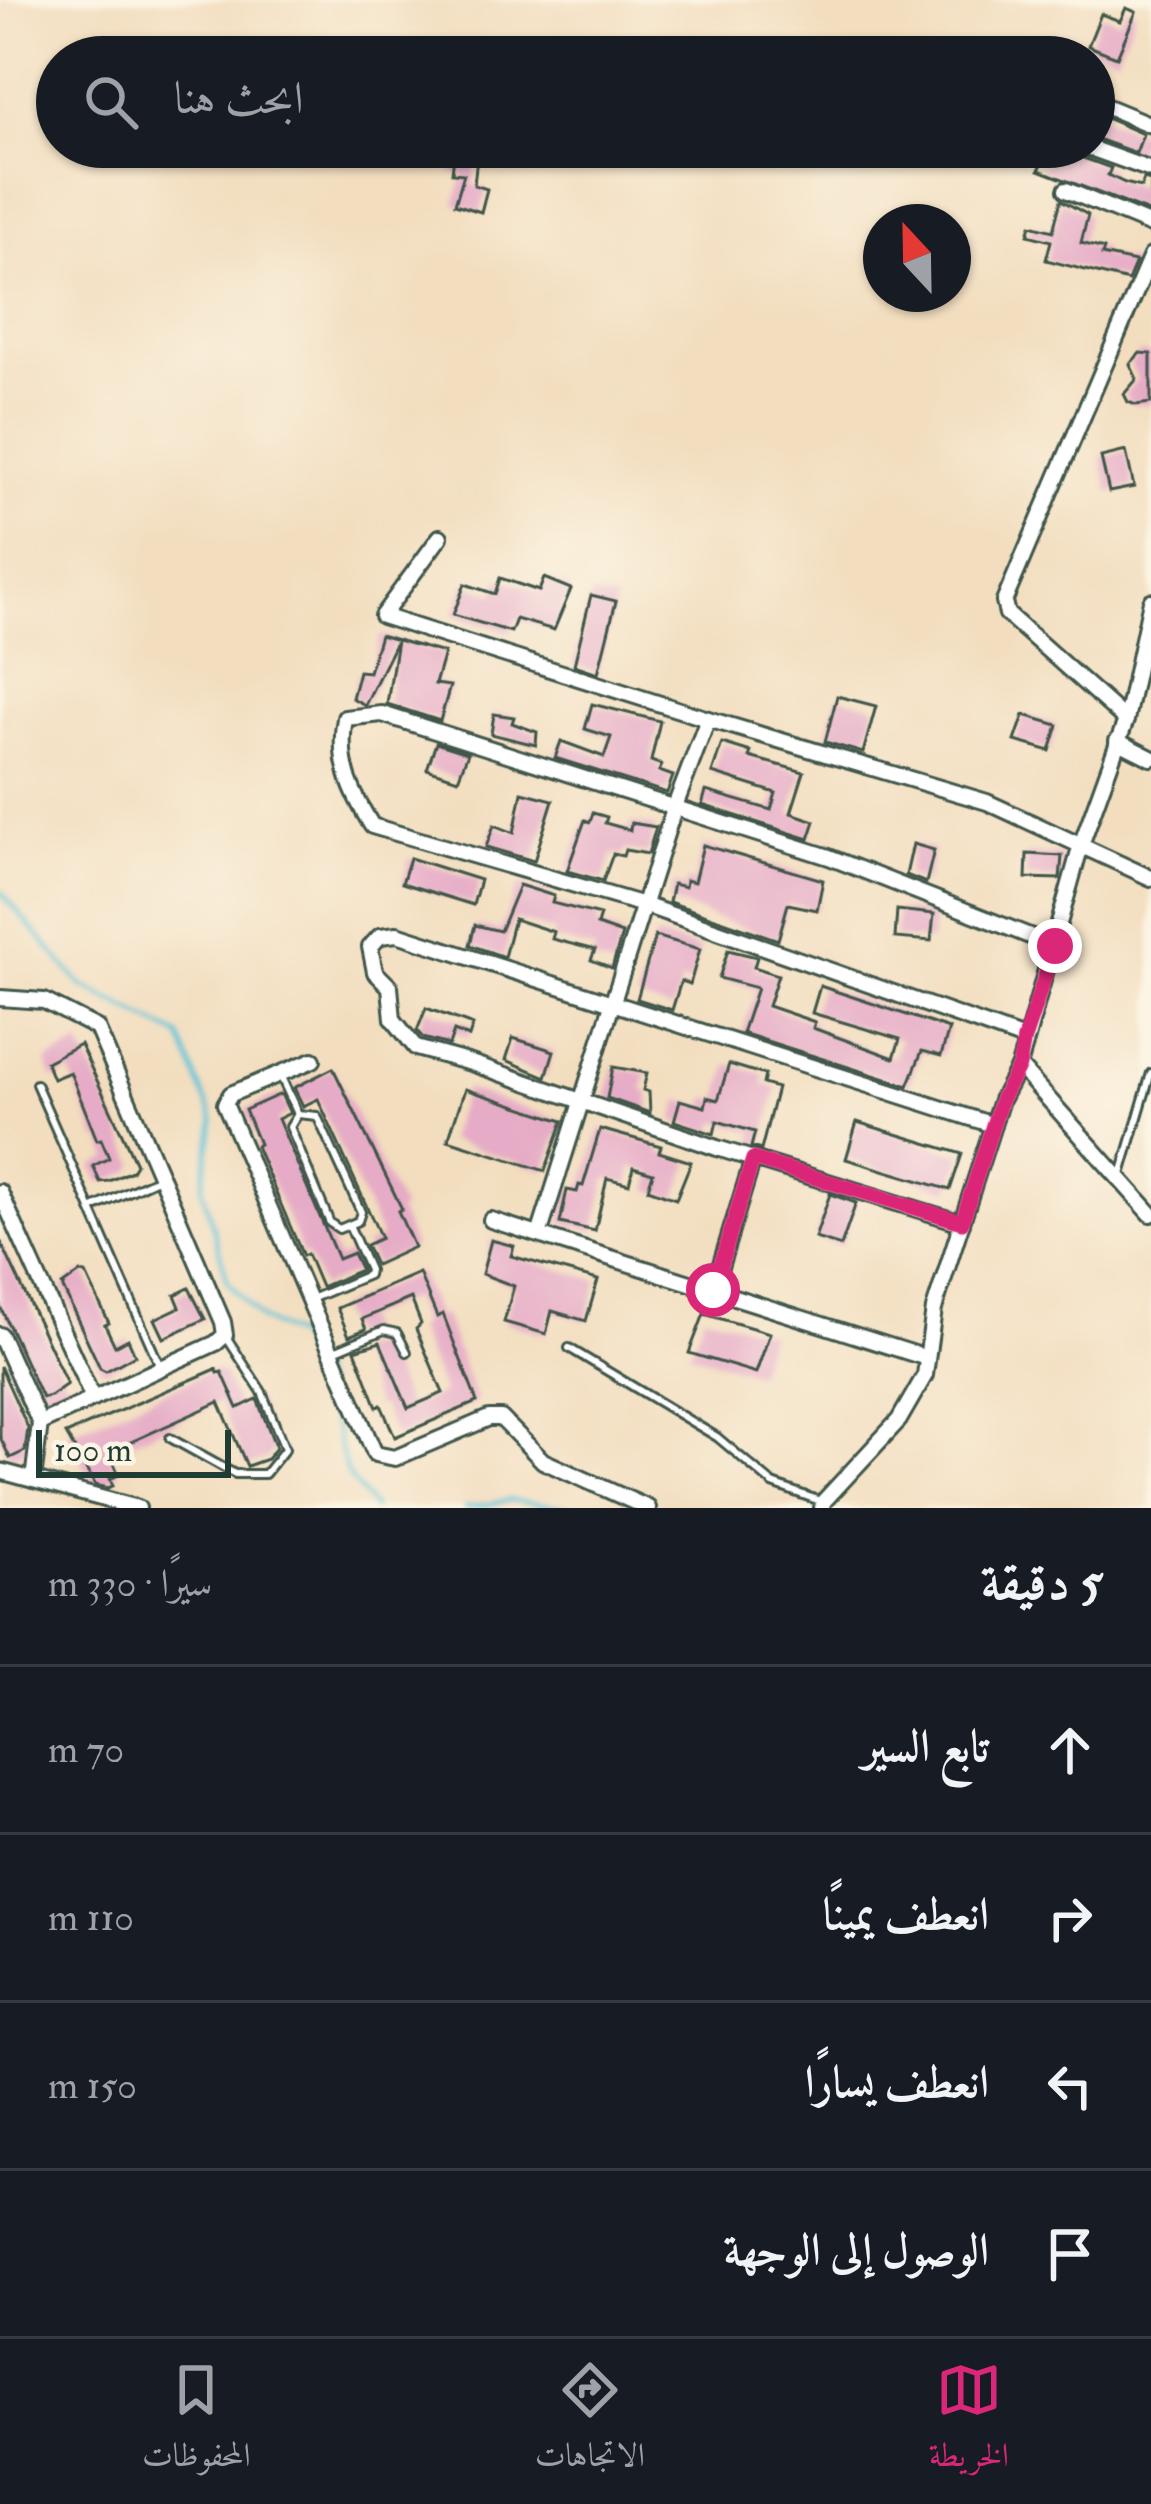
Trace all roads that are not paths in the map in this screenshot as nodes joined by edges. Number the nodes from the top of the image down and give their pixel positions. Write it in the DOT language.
graph roads {
  1 [pos="1115,110"];
  2 [pos="1151,125"];
  3 [pos="1115,157"];
  4 [pos="1151,170"];
  5 [pos="1066,190"];
  6 [pos="1151,225"];
  7 [pos="1151,256"];
  8 [pos="440,537"];
  9 [pos="1151,601"];
  10 [pos="708,719"];
  11 [pos="1126,720"];
  12 [pos="1117,741"];
  13 [pos="1151,758"];
  14 [pos="674,809"];
  15 [pos="1081,845"];
  16 [pos="1151,878"];
  17 [pos="644,904"];
  18 [pos="1055,946"];
  19 [pos="1,995"];
  20 [pos="612,1005"];
  21 [pos="1024,1039"];
  22 [pos="313,1060"];
  23 [pos="1019,1066"];
  24 [pos="1151,1073"];
  25 [pos="280,1074"];
  26 [pos="36,1084"];
  27 [pos="581,1101"];
  28 [pos="298,1114"];
  29 [pos="993,1125"];
  30 [pos="753,1159"];
  31 [pos="160,1178"];
  32 [pos="1120,1178"];
  33 [pos="0,1192"];
  34 [pos="91,1209"];
  35 [pos="1151,1214"];
  36 [pos="490,1220"];
  37 [pos="962,1222"];
  38 [pos="349,1225"];
  39 [pos="538,1235"];
  40 [pos="713,1290"];
  41 [pos="309,1300"];
  42 [pos="0,1335"];
  43 [pos="225,1335"];
  44 [pos="568,1348"];
  45 [pos="331,1352"];
  46 [pos="407,1352"];
  47 [pos="927,1358"];
  48 [pos="161,1368"];
  49 [pos="92,1399"];
  50 [pos="40,1423"];
  51 [pos="170,1438"];
  52 [pos="1,1469"];
  53 [pos="33,1480"];
  54 [pos="823,1505"];
  55 [pos="138,1508"];
  56 [pos="648,1508"];
  1 -- 2 [label="street"];
  3 -- 4 [label="street"];
  5 -- 6 [label="street"];
  7 -- 11 [label="street"];
  8 -- 10 [label="street"];
  9 -- 11 [label="street"];
  10 -- 14 [label="street"];
  10 -- 15 [label="street"];
  11 -- 12 [label="street"];
  12 -- 13 [label="street"];
  12 -- 15 [label="street"];
  14 -- 17 [label="street"];
  14 -- 17 [label="street"];
  14 -- 18 [label="street"];
  15 -- 16 [label="street"];
  15 -- 18 [label="street"];
  17 -- 20 [label="street"];
  17 -- 21 [label="street"];
  18 -- 21 [label="street"];
  19 -- 31 [label="street"];
  20 -- 27 [label="street"];
  20 -- 27 [label="street"];
  20 -- 29 [label="street"];
  21 -- 23 [label="street"];
  22 -- 25 [label="street"];
  23 -- 29 [label="street"];
  23 -- 32 [label="street"];
  24 -- 32 [label="lane"];
  25 -- 28 [label="lane"];
  25 -- 41 [label="street"];
  26 -- 34 [label="lane"];
  27 -- 30 [label="street"];
  27 -- 39 [label="street"];
  28 -- 38 [label="lane"];
  28 -- 38 [label="lane"];
  29 -- 37 [label="street"];
  30 -- 37 [label="street"];
  30 -- 40 [label="street"];
  31 -- 34 [label="lane"];
  31 -- 43 [label="street"];
  32 -- 35 [label="street"];
  33 -- 49 [label="street"];
  34 -- 48 [label="lane"];
  36 -- 39 [label="street"];
  37 -- 47 [label="street"];
  38 -- 41 [label="lane"];
  39 -- 40 [label="street"];
  40 -- 47 [label="street"];
  41 -- 45 [label="street"];
  42 -- 50 [label="street"];
  43 -- 48 [label="street"];
  43 -- 51 [label="lane"];
  44 -- 54 [label="lane"];
  45 -- 46 [label="lane"];
  45 -- 56 [label="street"];
  47 -- 54 [label="street"];
  48 -- 49 [label="street"];
  49 -- 50 [label="street"];
  50 -- 53 [label="street"];
  52 -- 53 [label="street"];
  53 -- 55 [label="street"];
}
